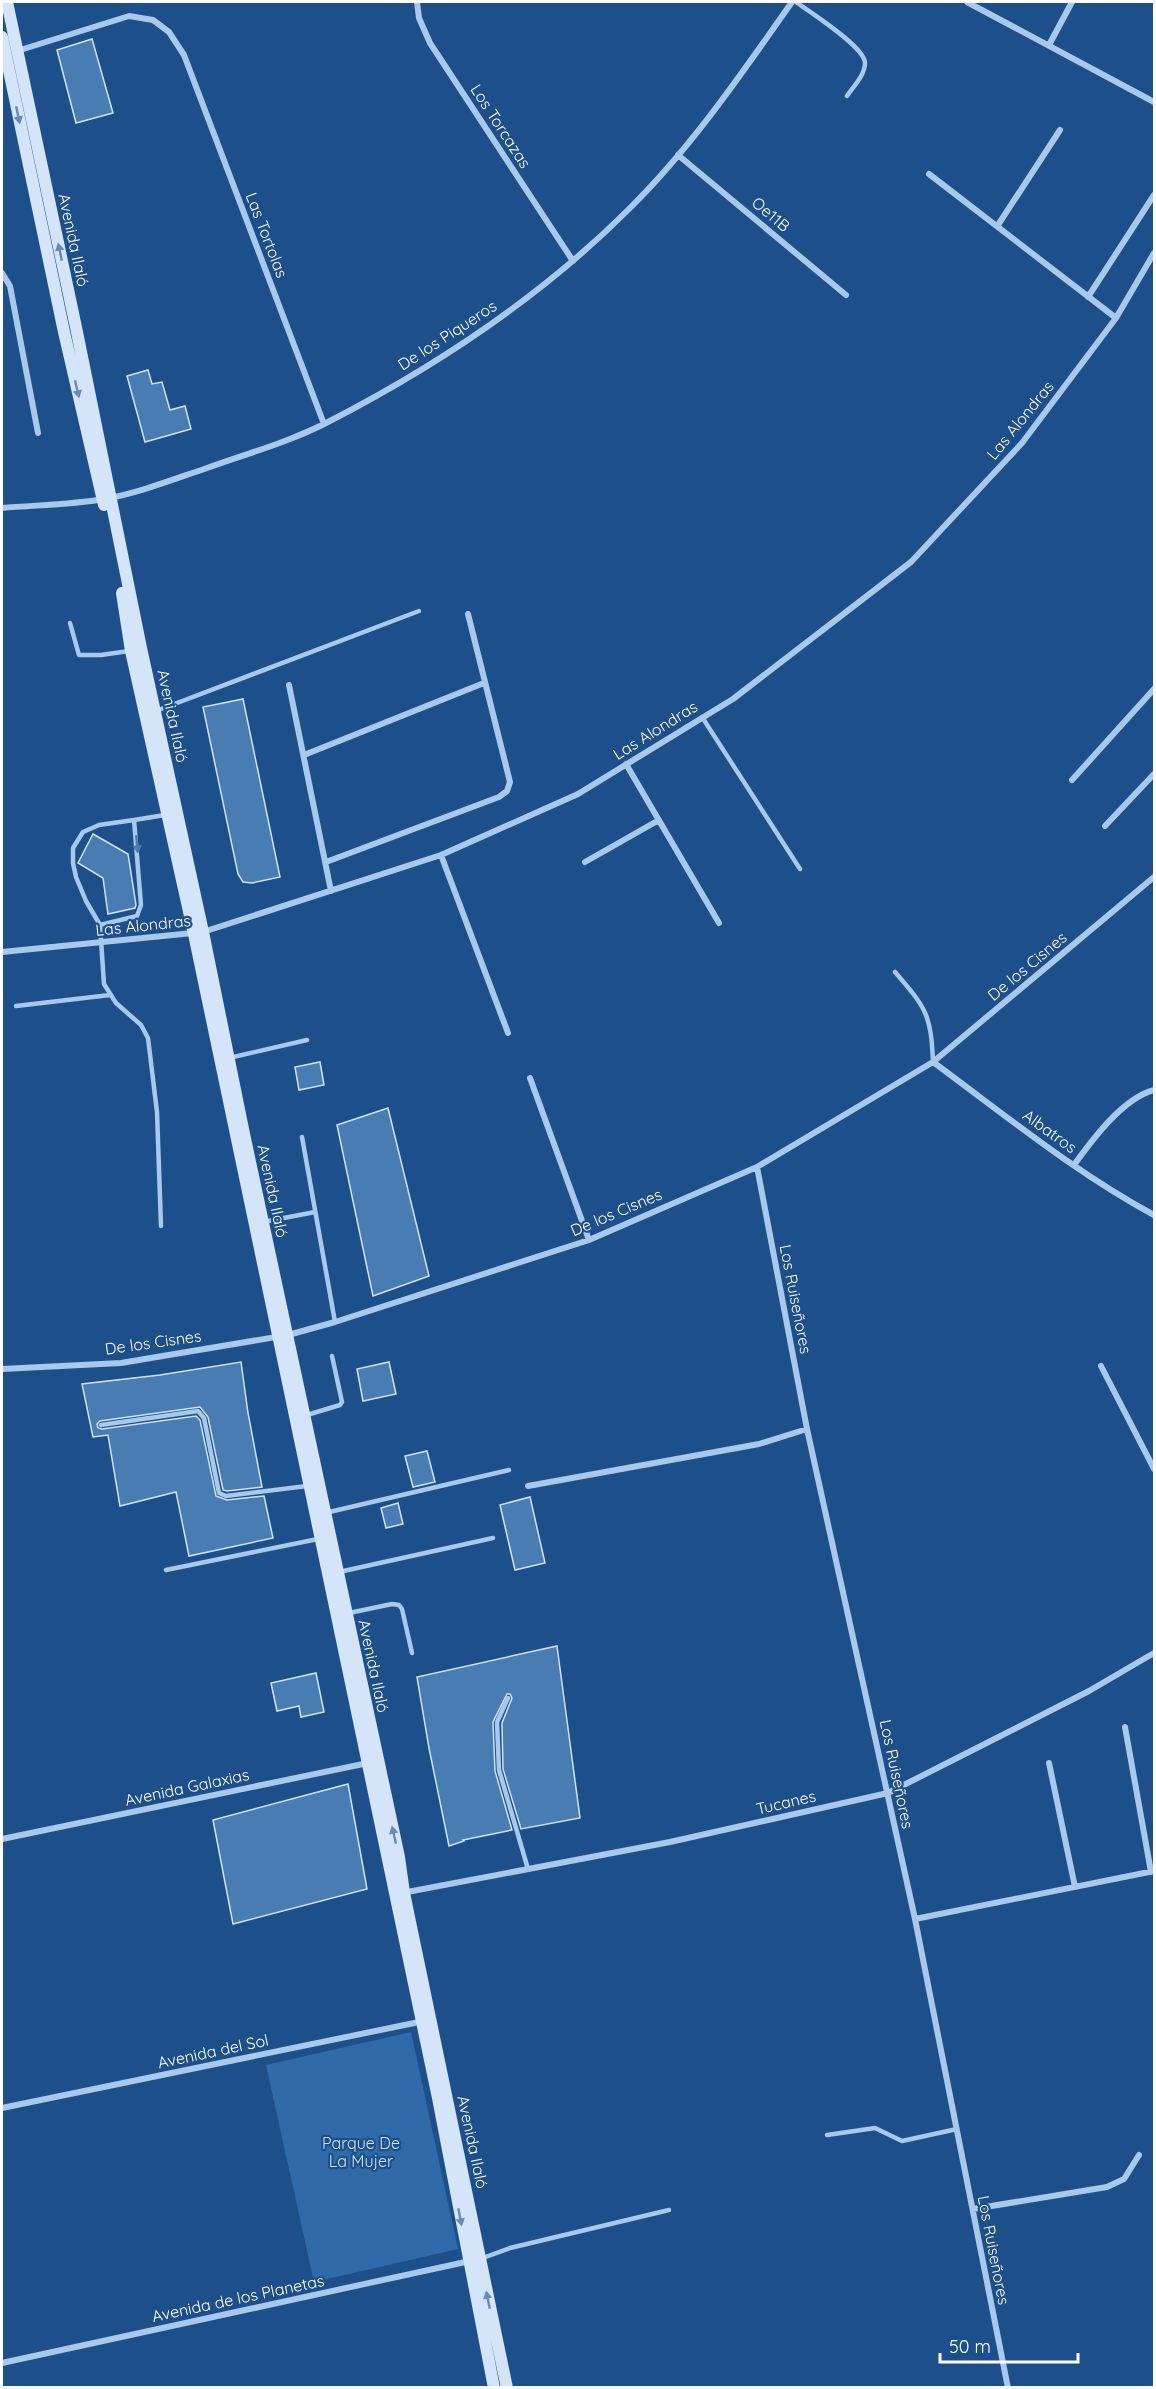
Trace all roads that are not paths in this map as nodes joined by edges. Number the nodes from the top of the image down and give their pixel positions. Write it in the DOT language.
graph roads {
  1 [pos="7,2"];
  2 [pos="417,2"];
  3 [pos="792,2"];
  4 [pos="796,2"];
  5 [pos="967,2"];
  6 [pos="1072,2"];
  7 [pos="2,37"];
  8 [pos="1049,45"];
  9 [pos="17,51"];
  10 [pos="847,96"];
  11 [pos="1155,102"];
  12 [pos="1060,130"];
  13 [pos="678,155"];
  14 [pos="929,174"];
  15 [pos="1155,195"];
  16 [pos="998,225"];
  17 [pos="1155,253"];
  18 [pos="573,261"];
  19 [pos="2,273"];
  20 [pos="846,295"];
  21 [pos="1088,297"];
  22 [pos="1116,318"];
  23 [pos="324,424"];
  24 [pos="38,434"];
  25 [pos="107,498"];
  26 [pos="2,508"];
  27 [pos="419,611"];
  28 [pos="468,614"];
  29 [pos="70,623"];
  30 [pos="131,651"];
  31 [pos="484,683"];
  32 [pos="289,685"];
  33 [pos="1155,689"];
  34 [pos="156,711"];
  35 [pos="702,717"];
  36 [pos="304,755"];
  37 [pos="626,764"];
  38 [pos="1155,774"];
  39 [pos="1072,780"];
  40 [pos="168,815"];
  41 [pos="134,820"];
  42 [pos="659,820"];
  43 [pos="1105,826"];
  44 [pos="441,855"];
  45 [pos="326,862"];
  46 [pos="585,862"];
  47 [pos="800,869"];
  48 [pos="1155,877"];
  49 [pos="331,891"];
  50 [pos="719,923"];
  51 [pos="100,925"];
  52 [pos="199,933"];
  53 [pos="102,943"];
  54 [pos="2,952"];
  55 [pos="895,972"];
  56 [pos="110,995"];
  57 [pos="16,1006"];
  58 [pos="507,1033"];
  59 [pos="307,1040"];
  60 [pos="229,1058"];
  61 [pos="933,1062"];
  62 [pos="530,1078"];
  63 [pos="1155,1090"];
  64 [pos="302,1137"];
  65 [pos="1074,1165"];
  66 [pos="757,1167"];
  67 [pos="315,1212"];
  68 [pos="1155,1215"];
  69 [pos="263,1222"];
  70 [pos="161,1226"];
  71 [pos="589,1240"];
  72 [pos="335,1322"];
  73 [pos="283,1335"];
  74 [pos="332,1356"];
  75 [pos="1101,1366"];
  76 [pos="2,1369"];
  77 [pos="304,1416"];
  78 [pos="101,1425"];
  79 [pos="807,1429"];
  80 [pos="1155,1469"];
  81 [pos="509,1470"];
  82 [pos="310,1486"];
  83 [pos="528,1486"];
  84 [pos="326,1512"];
  85 [pos="493,1538"];
  86 [pos="321,1539"];
  87 [pos="166,1570"];
  88 [pos="339,1572"];
  89 [pos="346,1614"];
  90 [pos="412,1653"];
  91 [pos="1155,1653"];
  92 [pos="508,1698"];
  93 [pos="1125,1727"];
  94 [pos="373,1762"];
  95 [pos="1049,1763"];
  96 [pos="888,1792"];
  97 [pos="2,1839"];
  98 [pos="528,1869"];
  99 [pos="1153,1871"];
  100 [pos="1075,1887"];
  101 [pos="400,1894"];
  102 [pos="915,1919"];
  103 [pos="426,2020"];
  104 [pos="2,2109"];
  105 [pos="957,2128"];
  106 [pos="827,2135"];
  107 [pos="1139,2155"];
  108 [pos="973,2209"];
  109 [pos="669,2210"];
  110 [pos="474,2260"];
  111 [pos="2,2363"];
  112 [pos="494,2388"];
  113 [pos="507,2388"];
  114 [pos="1008,2388"];
  1 -- 9 [label="main road, Avenida Ilaló"];
  2 -- 18 [label="street, Los Torcazas"];
  3 -- 13 [label="street, De los Piqueros"];
  4 -- 10 [label="lane"];
  5 -- 8 [label="street"];
  6 -- 8 [label="street"];
  7 -- 25 [label="main road, Avenida Ilaló, one-way"];
  8 -- 11 [label="street"];
  9 -- 23 [label="street, Las Tortolas"];
  25 -- 9 [label="main road, Avenida Ilaló, one-way"];
  12 -- 16 [label="street"];
  13 -- 18 [label="street, De los Piqueros"];
  13 -- 20 [label="street, Oe11B"];
  14 -- 16 [label="street"];
  15 -- 21 [label="street"];
  16 -- 21 [label="street"];
  17 -- 22 [label="street, Las Alondras"];
  18 -- 23 [label="street, De los Piqueros"];
  19 -- 24 [label="street"];
  21 -- 22 [label="street"];
  22 -- 35 [label="street, Las Alondras"];
  23 -- 25 [label="street, De los Piqueros"];
  25 -- 26 [label="street, De los Piqueros"];
  25 -- 30 [label="main road, Avenida Ilaló"];
  25 -- 34 [label="main road, Avenida Ilaló"];
  27 -- 34 [label="lane"];
  28 -- 31 [label="street"];
  29 -- 30 [label="lane"];
  30 -- 40 [label="main road, Avenida Ilaló"];
  31 -- 36 [label="street"];
  31 -- 45 [label="street"];
  32 -- 36 [label="street"];
  33 -- 39 [label="street"];
  34 -- 52 [label="main road, Avenida Ilaló"];
  35 -- 37 [label="street, Las Alondras"];
  35 -- 47 [label="lane"];
  36 -- 45 [label="street"];
  37 -- 42 [label="street"];
  37 -- 44 [label="street, Las Alondras"];
  38 -- 43 [label="street"];
  40 -- 41 [label="lane"];
  40 -- 52 [label="main road, Avenida Ilaló"];
  41 -- 51 [label="lane, one-way"];
  41 -- 51 [label="lane"];
  42 -- 46 [label="street"];
  42 -- 50 [label="street"];
  44 -- 49 [label="street, Las Alondras"];
  44 -- 58 [label="street"];
  45 -- 49 [label="street"];
  48 -- 61 [label="street, De los Cisnes"];
  49 -- 52 [label="street, Las Alondras"];
  51 -- 53 [label="lane"];
  52 -- 53 [label="street, Las Alondras"];
  52 -- 60 [label="main road, Avenida Ilaló"];
  52 -- 73 [label="main road, Avenida Ilaló"];
  53 -- 54 [label="street, Las Alondras"];
  53 -- 56 [label="lane"];
  55 -- 61 [label="lane"];
  56 -- 57 [label="lane"];
  56 -- 70 [label="lane"];
  59 -- 60 [label="lane"];
  60 -- 69 [label="main road, Avenida Ilaló"];
  61 -- 65 [label="street, Albatros"];
  61 -- 66 [label="street, De los Cisnes"];
  62 -- 71 [label="street"];
  63 -- 65 [label="street"];
  64 -- 67 [label="lane"];
  65 -- 68 [label="street, Albatros"];
  66 -- 71 [label="street, De los Cisnes"];
  66 -- 79 [label="street, Los Ruiseñores"];
  67 -- 69 [label="lane"];
  67 -- 72 [label="lane"];
  69 -- 73 [label="main road, Avenida Ilaló"];
  71 -- 72 [label="street, De los Cisnes"];
  72 -- 73 [label="street, De los Cisnes"];
  73 -- 76 [label="street, De los Cisnes"];
  73 -- 77 [label="main road, Avenida Ilaló"];
  73 -- 82 [label="main road, Avenida Ilaló"];
  74 -- 77 [label="lane"];
  75 -- 80 [label="street"];
  77 -- 84 [label="main road, Avenida Ilaló"];
  78 -- 82 [label="lane"];
  79 -- 83 [label="street"];
  79 -- 96 [label="street, Los Ruiseñores"];
  81 -- 84 [label="lane"];
  82 -- 86 [label="main road, Avenida Ilaló"];
  84 -- 88 [label="main road, Avenida Ilaló"];
  85 -- 88 [label="lane"];
  86 -- 87 [label="lane"];
  86 -- 94 [label="main road, Avenida Ilaló"];
  88 -- 89 [label="main road, Avenida Ilaló"];
  89 -- 90 [label="lane"];
  89 -- 94 [label="main road, Avenida Ilaló"];
  91 -- 96 [label="street, Tucanes"];
  92 -- 98 [label="lane"];
  93 -- 99 [label="street"];
  94 -- 97 [label="street, Avenida Galaxias"];
  94 -- 101 [label="main road, Avenida Ilaló"];
  95 -- 100 [label="street"];
  96 -- 98 [label="street, Tucanes"];
  96 -- 102 [label="street, Los Ruiseñores"];
  98 -- 101 [label="street, Tucanes"];
  99 -- 100 [label="street"];
  100 -- 102 [label="street"];
  101 -- 103 [label="main road, Avenida Ilaló"];
  102 -- 105 [label="street, Los Ruiseñores"];
  103 -- 104 [label="street, Avenida del Sol"];
  103 -- 110 [label="main road, Avenida Ilaló"];
  105 -- 106 [label="lane"];
  105 -- 108 [label="street, Los Ruiseñores"];
  107 -- 108 [label="street"];
  108 -- 114 [label="street, Los Ruiseñores"];
  109 -- 110 [label="lane"];
  110 -- 111 [label="street, Avenida de los Planetas"];
  110 -- 112 [label="main road, Avenida Ilaló"];
  113 -- 110 [label="main road, Avenida Ilaló, one-way"];
}
